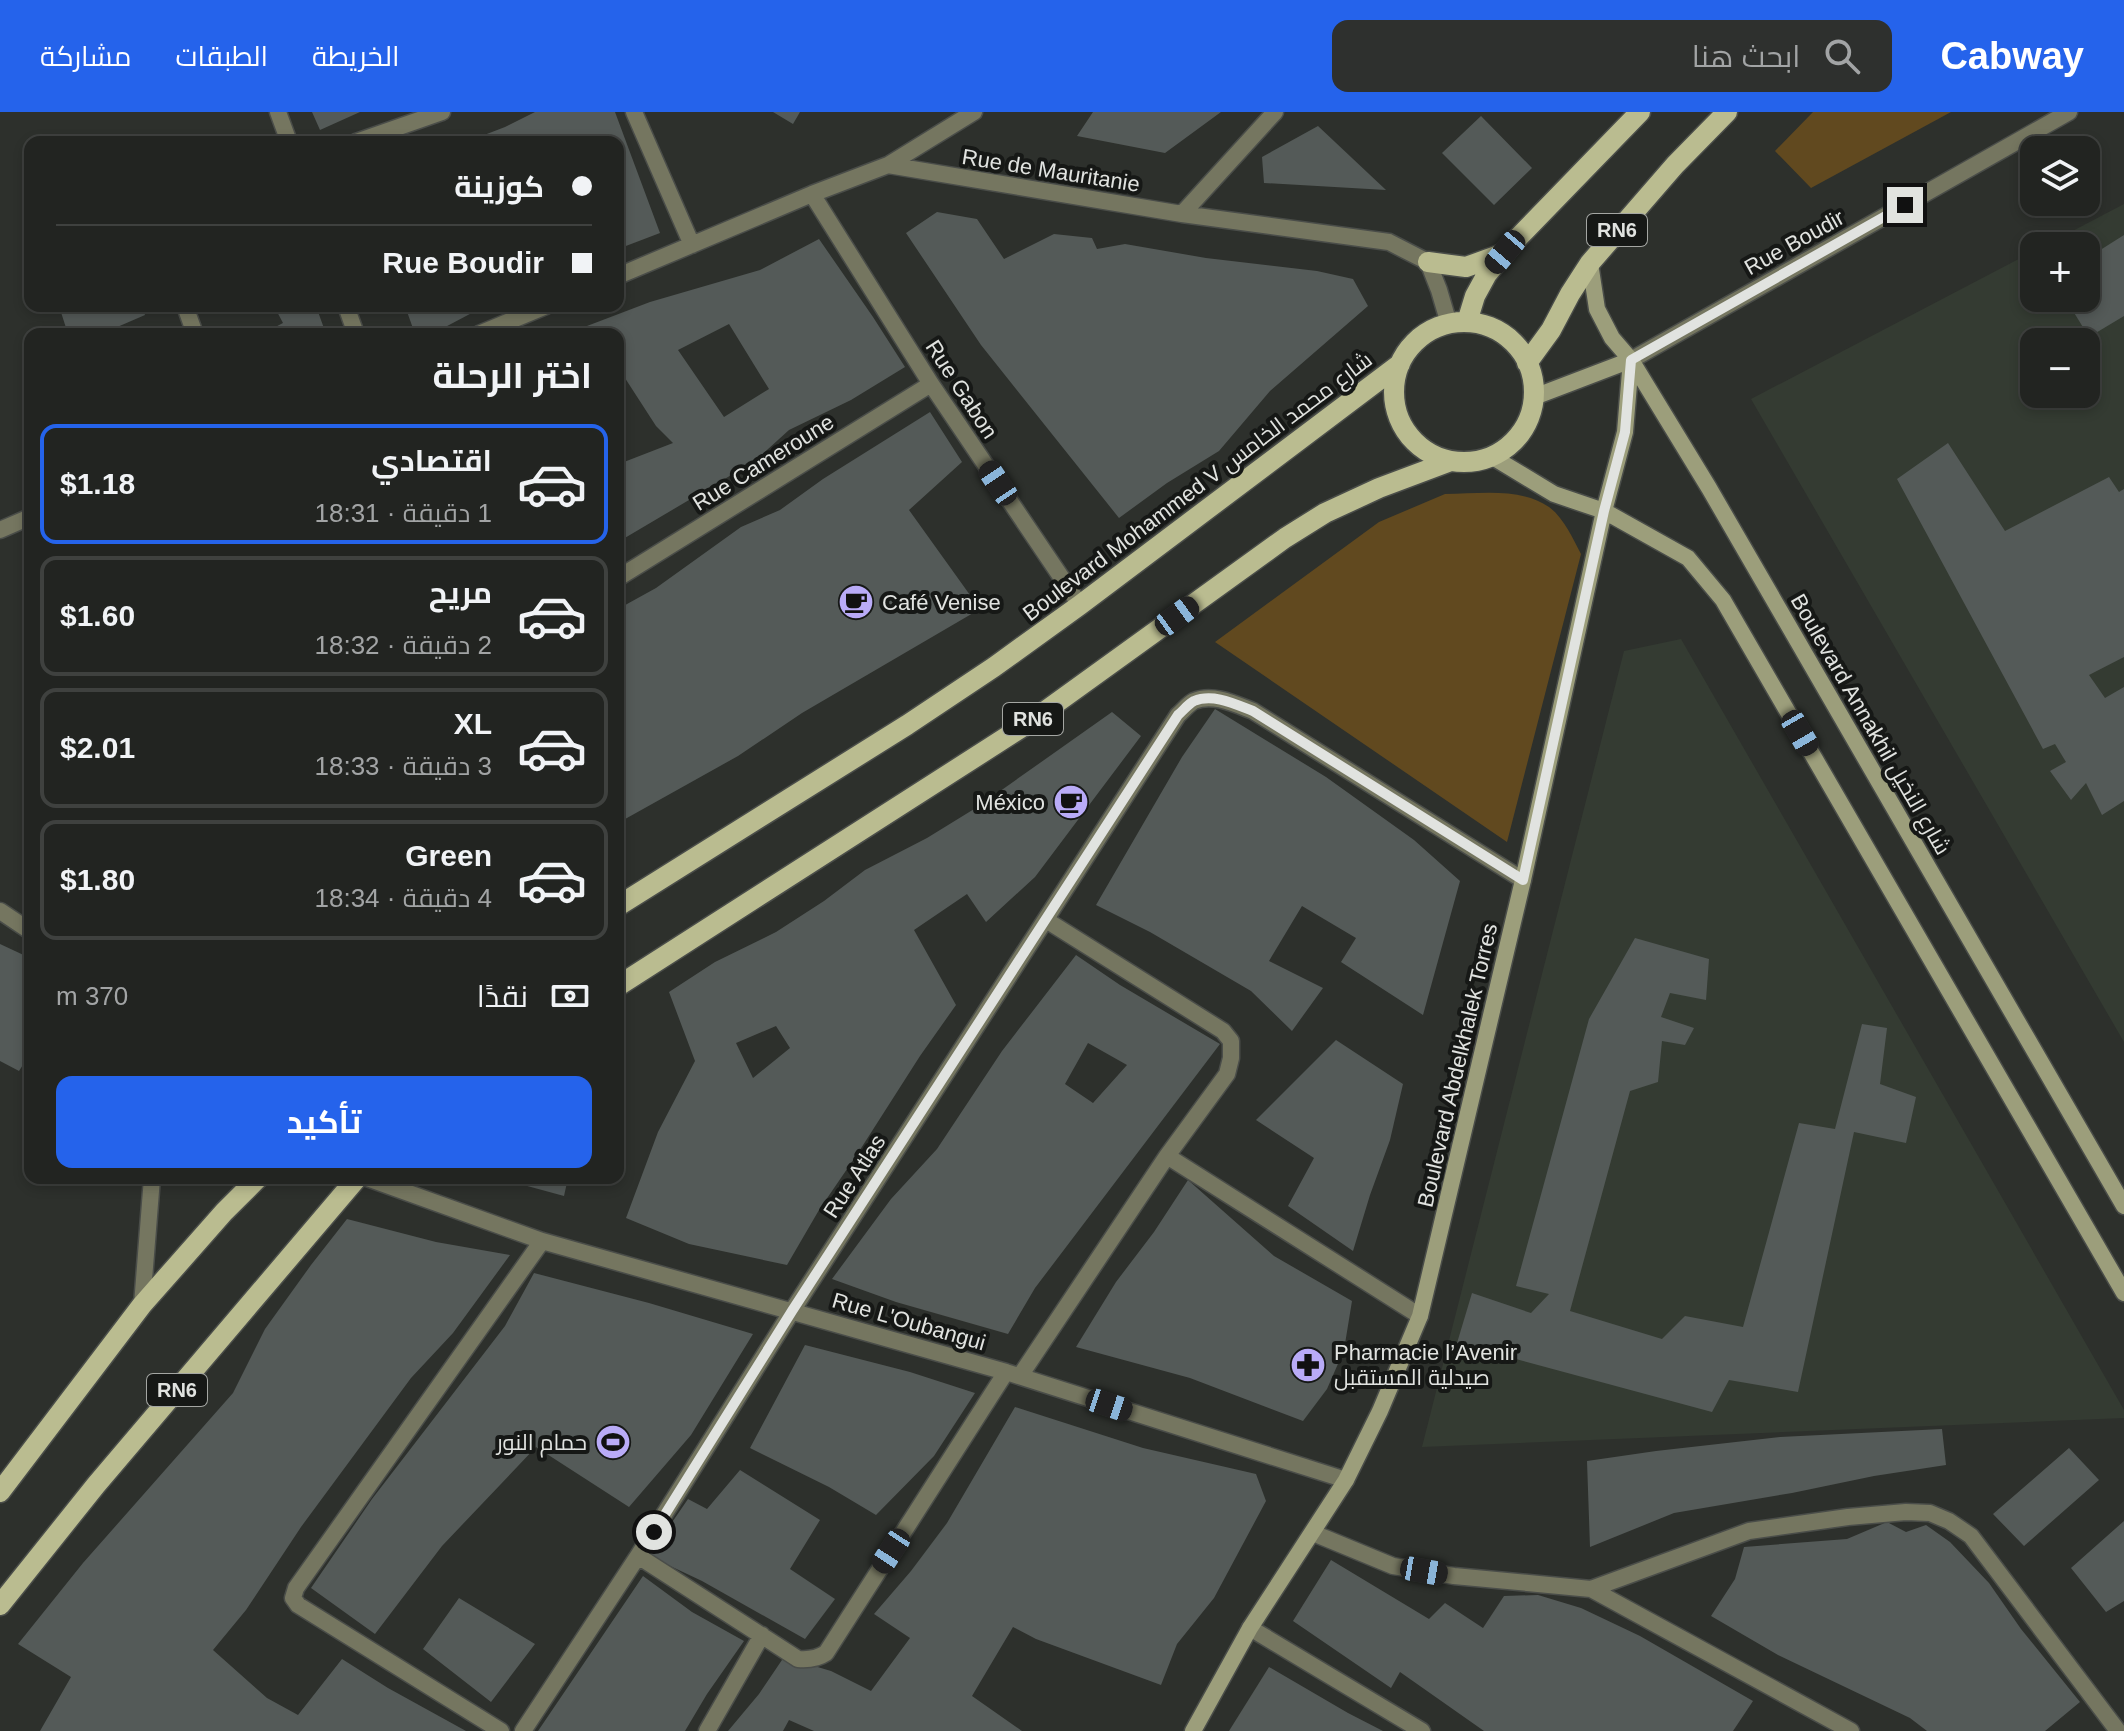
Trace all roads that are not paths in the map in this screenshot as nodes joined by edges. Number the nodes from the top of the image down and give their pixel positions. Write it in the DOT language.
graph roads {
  1 [pos="278,112"];
  2 [pos="442,112"];
  3 [pos="634,112"];
  4 [pos="974,112"];
  5 [pos="1275,112"];
  6 [pos="1640,112"];
  7 [pos="1727,112"];
  8 [pos="2069,112"];
  9 [pos="287,136"];
  10 [pos="373,136"];
  11 [pos="888,165"];
  12 [pos="812,194"];
  13 [pos="1182,214"];
  14 [pos="692,245"];
  15 [pos="1505,252"];
  16 [pos="1428,262"];
  17 [pos="1590,263"];
  18 [pos="624,273"];
  19 [pos="532,312"];
  20 [pos="1458,323"];
  21 [pos="493,328"];
  22 [pos="1631,360"];
  23 [pos="1527,363"];
  24 [pos="1400,364"];
  25 [pos="931,384"];
  26 [pos="1534,397"];
  27 [pos="1491,456"];
  28 [pos="1451,461"];
  29 [pos="1604,511"];
  30 [pos="24,520"];
  31 [pos="0,530"];
  32 [pos="624,574"];
  33 [pos="1080,605"];
  34 [pos="1523,880"];
  35 [pos="624,902"];
  36 [pos="0,911"];
  37 [pos="1046,920"];
  38 [pos="24,927"];
  39 [pos="624,982"];
  40 [pos="1167,1156"];
  41 [pos="152,1184"];
  42 [pos="252,1184"];
  43 [pos="352,1184"];
  44 [pos="384,1184"];
  45 [pos="2124,1206"];
  46 [pos="542,1241"];
  47 [pos="2124,1293"];
  48 [pos="142,1305"];
  49 [pos="792,1311"];
  50 [pos="1420,1316"];
  51 [pos="1013,1374"];
  52 [pos="1346,1480"];
  53 [pos="0,1492"];
  54 [pos="1313,1533"];
  55 [pos="638,1556"];
  56 [pos="1591,1589"];
  57 [pos="0,1605"];
  58 [pos="1250,1628"];
  59 [pos="762,1635"];
  60 [pos="2115,1730"];
  61 [pos="501,1731"];
  62 [pos="523,1731"];
  63 [pos="707,1731"];
  64 [pos="1193,1731"];
  65 [pos="1422,1731"];
  66 [pos="1851,1731"];
  1 -- 9 [label="street"];
  2 -- 10 [label="street"];
  3 -- 14 [label="street"];
  4 -- 11 [label="street"];
  5 -- 13 [label="street"];
  6 -- 15 [label="main road, RN6"];
  7 -- 17 [label="main road, RN6"];
  8 -- 22 [label="street, Rue Boudir"];
  11 -- 12 [label="street"];
  11 -- 13 [label="street, Rue de Mauritanie"];
  12 -- 14 [label="street"];
  12 -- 25 [label="street, Rue Gabon"];
  13 -- 16 [label="street, Rue de Mauritanie"];
  14 -- 18 [label="street"];
  15 -- 16 [label="main road"];
  15 -- 20 [label="main road, RN6"];
  16 -- 20 [label="street"];
  17 -- 22 [label="main road, Boulevard Annakhil شارع النخيل"];
  17 -- 23 [label="main road, RN6"];
  19 -- 21 [label="street"];
  20 -- 23 [label="main road"];
  20 -- 24 [label="main road"];
  22 -- 26 [label="main road, Rue Boudir"];
  22 -- 29 [label="main road, Boulevard Abdelkhalek Torres"];
  22 -- 45 [label="main road, Boulevard Annakhil شارع النخيل"];
  23 -- 26 [label="main road"];
  24 -- 28 [label="main road"];
  24 -- 33 [label="main road, Boulevard Mohammed V شارع محمد الخامس"];
  25 -- 32 [label="street, Rue Cameroune"];
  25 -- 33 [label="street, Rue Gabon"];
  26 -- 27 [label="main road"];
  27 -- 28 [label="main road, RN6"];
  27 -- 29 [label="main road"];
  28 -- 39 [label="main road, RN6"];
  29 -- 34 [label="main road, Boulevard Abdelkhalek Torres"];
  29 -- 47 [label="main road"];
  30 -- 31 [label="street"];
  33 -- 35 [label="main road, Boulevard Mohammed V شارع محمد الخامس"];
  34 -- 37 [label="street, Rue Atlas"];
  34 -- 50 [label="main road, Boulevard Abdelkhalek Torres"];
  36 -- 38 [label="street"];
  37 -- 40 [label="street"];
  37 -- 49 [label="street, Rue Atlas"];
  40 -- 50 [label="street"];
  40 -- 51 [label="street"];
  41 -- 48 [label="street"];
  42 -- 48 [label="main road"];
  43 -- 57 [label="main road, RN6"];
  44 -- 46 [label="street, Rue L'Oubangui"];
  46 -- 49 [label="street, Rue L'Oubangui"];
  46 -- 61 [label="street"];
  48 -- 53 [label="main road"];
  49 -- 51 [label="street, Rue L'Oubangui"];
  49 -- 55 [label="street, Rue Atlas"];
  50 -- 52 [label="main road, Boulevard Abdelkhalek Torres"];
  51 -- 52 [label="street, Rue L'Oubangui"];
  51 -- 59 [label="street"];
  52 -- 54 [label="main road, Boulevard Abdelkhalek Torres"];
  54 -- 56 [label="street"];
  54 -- 58 [label="main road, Boulevard Abdelkhalek Torres"];
  55 -- 59 [label="street"];
  55 -- 62 [label="street, Rue Atlas"];
  56 -- 60 [label="street"];
  56 -- 66 [label="street"];
  58 -- 64 [label="main road, Boulevard Abdelkhalek Torres"];
  58 -- 65 [label="street"];
  59 -- 63 [label="street"];
}
